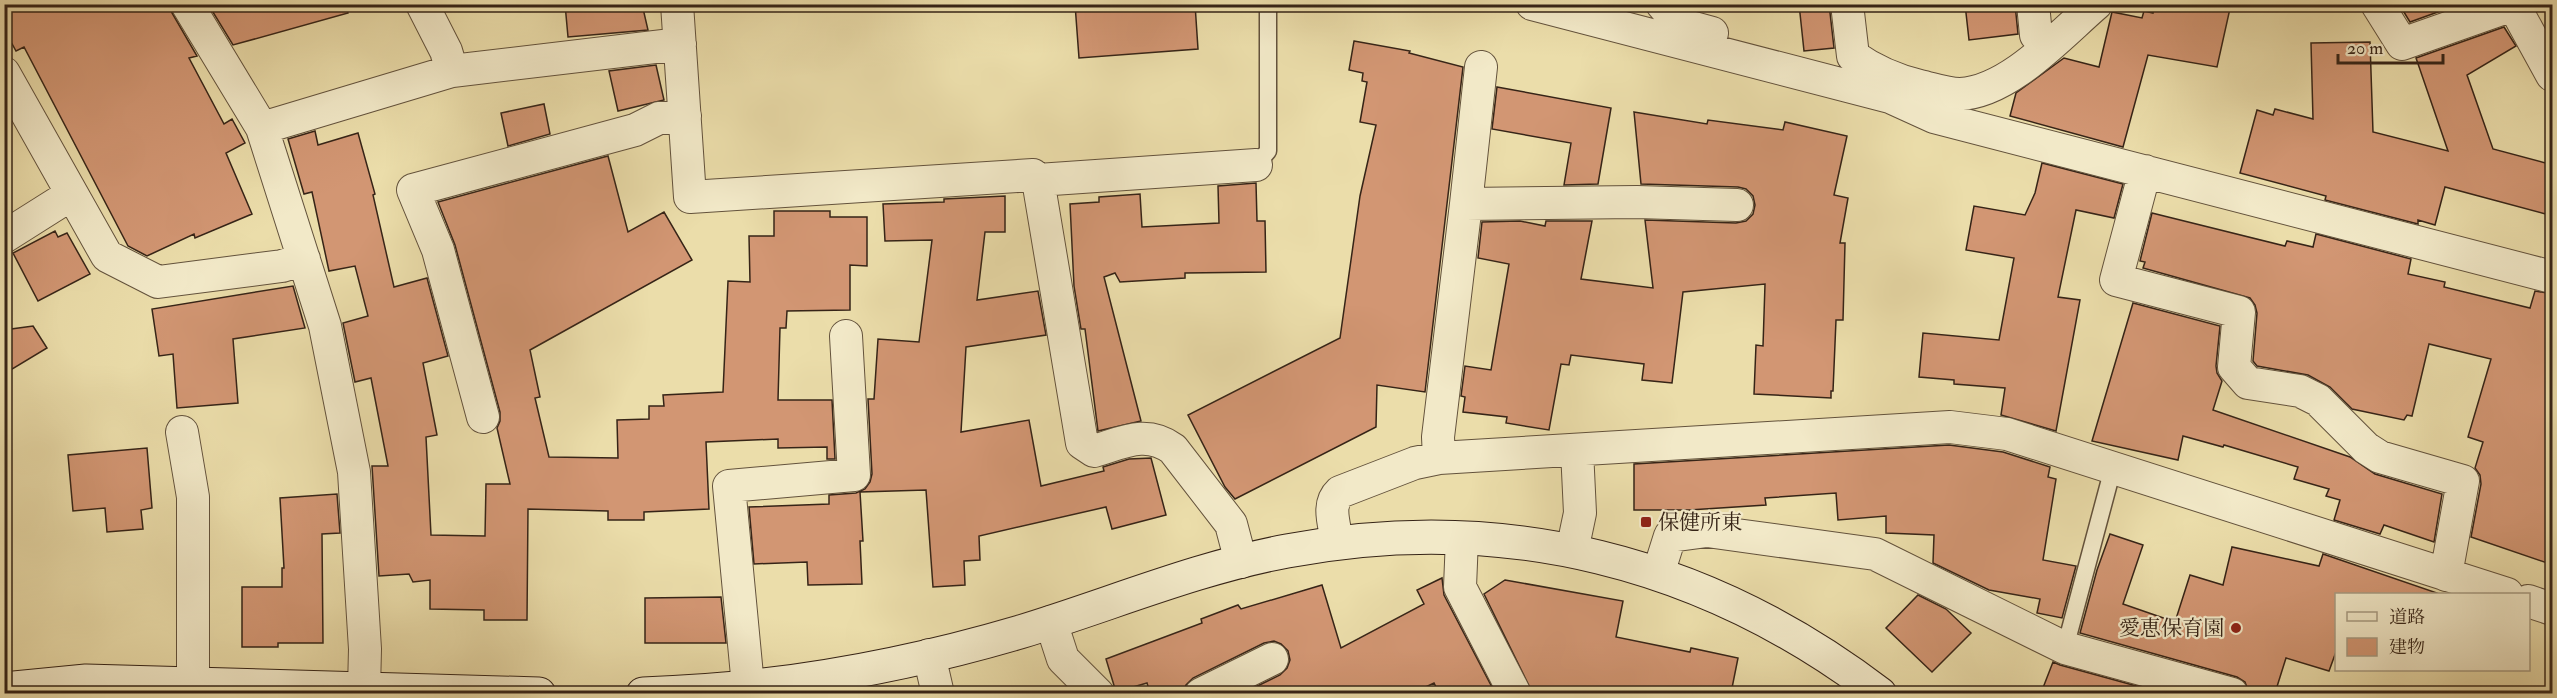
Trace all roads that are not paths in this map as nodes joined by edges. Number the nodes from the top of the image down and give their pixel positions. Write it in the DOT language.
graph roads {
  1 [pos="187,4"];
  2 [pos="422,4"];
  3 [pos="677,4"];
  4 [pos="1268,4"];
  5 [pos="1532,4"];
  6 [pos="1662,4"];
  7 [pos="1847,4"];
  8 [pos="2033,4"];
  9 [pos="2096,4"];
  10 [pos="2377,4"];
  11 [pos="2513,5"];
  12 [pos="1630,17"];
  13 [pos="680,44"];
  14 [pos="2047,46"];
  15 [pos="1853,56"];
  16 [pos="1482,67"];
  17 [pos="452,71"];
  18 [pos="4,73"];
  19 [pos="2553,75"];
  20 [pos="1937,104"];
  21 [pos="685,116"];
  22 [pos="262,128"];
  23 [pos="1256,165"];
  24 [pos="2145,171"];
  25 [pos="1038,180"];
  26 [pos="72,194"];
  27 [pos="1466,204"];
  28 [pos="1737,205"];
  29 [pos="4,237"];
  30 [pos="304,259"];
  31 [pos="2553,277"];
  32 [pos="846,336"];
  33 [pos="483,417"];
  34 [pos="182,432"];
  35 [pos="1577,450"];
  36 [pos="1440,458"];
  37 [pos="2113,468"];
  38 [pos="1462,537"];
  39 [pos="1337,542"];
  40 [pos="1572,551"];
  41 [pos="1241,562"];
  42 [pos="1658,574"];
  43 [pos="2446,575"];
  44 [pos="2504,593"];
  45 [pos="2530,601"];
  46 [pos="2553,609"];
  47 [pos="1051,622"];
  48 [pos="2065,648"];
  49 [pos="929,655"];
  50 [pos="1272,659"];
  51 [pos="193,684"];
  52 [pos="748,686"];
  53 [pos="364,688"];
  54 [pos="4,689"];
  55 [pos="539,693"];
  56 [pos="643,693"];
  57 [pos="938,693"];
  58 [pos="1098,693"];
  59 [pos="1201,693"];
  60 [pos="1515,693"];
  61 [pos="1880,693"];
  62 [pos="2232,693"];
  1 -- 22 [label="street"];
  2 -- 17 [label="street"];
  3 -- 13 [label="street"];
  4 -- 23 [label="lane"];
  5 -- 12 [label="street"];
  6 -- 15 [label="street"];
  7 -- 15 [label="street"];
  8 -- 14 [label="street"];
  9 -- 14 [label="street"];
  10 -- 11 [label="street"];
  11 -- 19 [label="street"];
  12 -- 20 [label="street"];
  13 -- 17 [label="street"];
  13 -- 21 [label="street"];
  14 -- 20 [label="street"];
  15 -- 20 [label="street"];
  16 -- 27 [label="street"];
  17 -- 22 [label="street"];
  18 -- 26 [label="street"];
  20 -- 24 [label="street"];
  21 -- 25 [label="street"];
  21 -- 33 [label="street"];
  22 -- 30 [label="street"];
  23 -- 25 [label="street"];
  24 -- 31 [label="street"];
  24 -- 43 [label="street"];
  25 -- 41 [label="street"];
  26 -- 29 [label="street"];
  26 -- 30 [label="street"];
  27 -- 28 [label="street"];
  27 -- 36 [label="street"];
  30 -- 53 [label="street"];
  32 -- 52 [label="street"];
  34 -- 51 [label="street"];
  35 -- 36 [label="street"];
  35 -- 37 [label="street"];
  35 -- 40 [label="street"];
  36 -- 39 [label="street"];
  37 -- 43 [label="street"];
  37 -- 48 [label="lane"];
  38 -- 39 [label="street"];
  38 -- 40 [label="street"];
  38 -- 60 [label="street"];
  39 -- 41 [label="street"];
  40 -- 42 [label="street"];
  41 -- 47 [label="street"];
  42 -- 48 [label="street"];
  42 -- 61 [label="street"];
  43 -- 44 [label="street"];
  45 -- 46 [label="street"];
  47 -- 49 [label="street"];
  47 -- 58 [label="street"];
  48 -- 62 [label="street"];
  49 -- 52 [label="street"];
  49 -- 57 [label="street"];
  50 -- 59 [label="street"];
  51 -- 53 [label="street"];
  51 -- 54 [label="street"];
  52 -- 56 [label="street"];
  53 -- 55 [label="street"];
}
